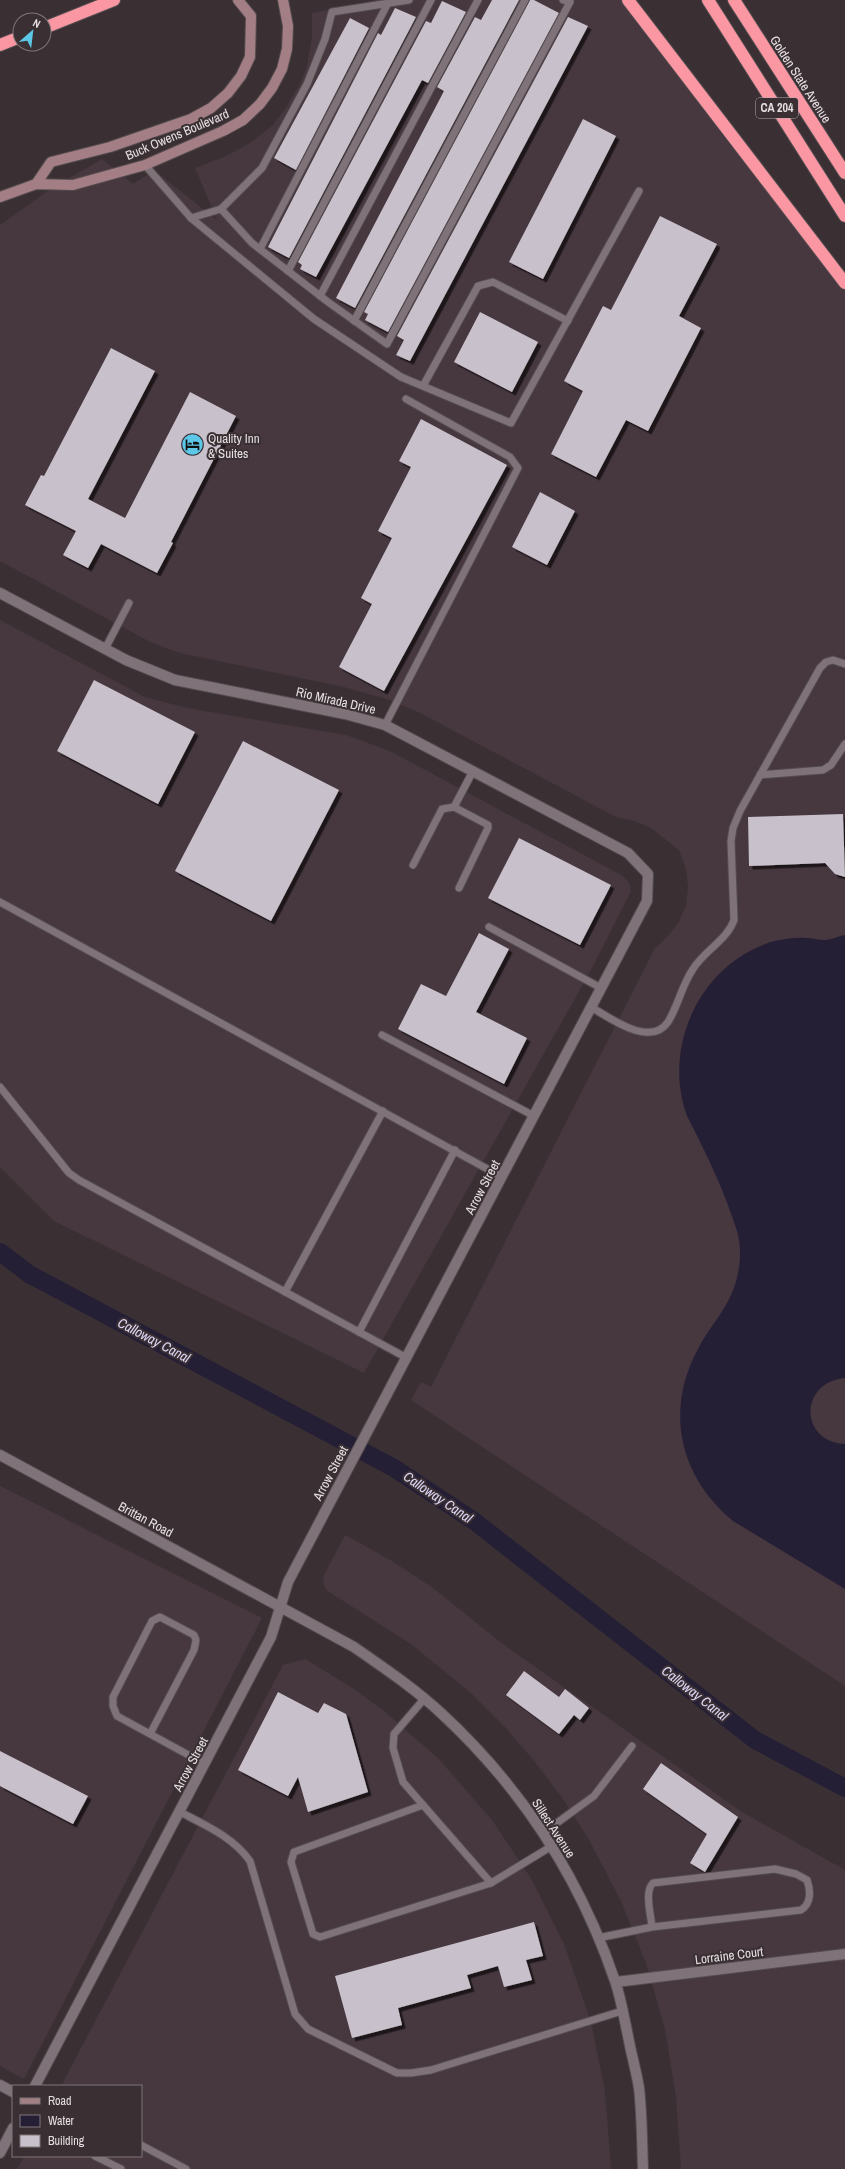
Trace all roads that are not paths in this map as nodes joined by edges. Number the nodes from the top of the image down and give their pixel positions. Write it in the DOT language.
graph roads {
  1 [pos="114,0"];
  2 [pos="238,0"];
  3 [pos="283,0"];
  4 [pos="409,0"];
  5 [pos="431,0"];
  6 [pos="478,0"];
  7 [pos="525,0"];
  8 [pos="563,0"];
  9 [pos="628,0"];
  10 [pos="708,0"];
  11 [pos="734,0"];
  12 [pos="388,3"];
  13 [pos="52,25"];
  14 [pos="12,40"];
  15 [pos="0,45"];
  16 [pos="144,165"];
  17 [pos="845,173"];
  18 [pos="36,184"];
  19 [pos="639,191"];
  20 [pos="0,197"];
  21 [pos="221,209"];
  22 [pos="845,216"];
  23 [pos="191,218"];
  24 [pos="260,249"];
  25 [pos="288,271"];
  26 [pos="845,283"];
  27 [pos="320,296"];
  28 [pos="354,321"];
  29 [pos="568,321"];
  30 [pos="424,386"];
  31 [pos="406,399"];
  32 [pos="0,593"];
  33 [pos="129,603"];
  34 [pos="105,649"];
  35 [pos="845,664"];
  36 [pos="385,725"];
  37 [pos="845,744"];
  38 [pos="472,771"];
  39 [pos="760,775"];
  40 [pos="454,807"];
  41 [pos="413,865"];
  42 [pos="648,874"];
  43 [pos="459,888"];
  44 [pos="0,902"];
  45 [pos="489,927"];
  46 [pos="601,988"];
  47 [pos="591,1007"];
  48 [pos="382,1035"];
  49 [pos="0,1087"];
  50 [pos="383,1111"];
  51 [pos="534,1116"];
  52 [pos="454,1150"];
  53 [pos="502,1177"];
  54 [pos="285,1292"];
  55 [pos="359,1332"];
  56 [pos="407,1358"];
  57 [pos="0,1455"];
  58 [pos="280,1606"];
  59 [pos="424,1699"];
  60 [pos="150,1734"];
  61 [pos="632,1746"];
  62 [pos="205,1764"];
  63 [pos="423,1805"];
  64 [pos="180,1812"];
  65 [pos="544,1833"];
  66 [pos="552,1846"];
  67 [pos="491,1883"];
  68 [pos="652,1927"];
  69 [pos="598,1938"];
  70 [pos="844,1954"];
  71 [pos="616,1982"];
  72 [pos="622,2011"];
  73 [pos="0,2085"];
  74 [pos="36,2085"];
  75 [pos="12,2091"];
  76 [pos="12,2130"];
  77 [pos="142,2146"];
  78 [pos="0,2153"];
  79 [pos="97,2157"];
  80 [pos="121,2169"];
  81 [pos="186,2169"];
  82 [pos="643,2169"];
  1 -- 13 [label="highway"];
  2 -- 18 [label="main road, Buck Owens Boulevard"];
  3 -- 16 [label="main road, Buck Owens Boulevard"];
  4 -- 12 [label="lane"];
  5 -- 25 [label="lane"];
  6 -- 27 [label="lane"];
  7 -- 28 [label="lane"];
  8 -- 28 [label="lane"];
  9 -- 26 [label="highway"];
  10 -- 22 [label="highway, CA 204"];
  11 -- 17 [label="highway, Golden State Avenue / CA 204"];
  12 -- 21 [label="lane"];
  12 -- 24 [label="lane"];
  14 -- 15 [label="highway"];
  16 -- 18 [label="main road, Buck Owens Boulevard"];
  16 -- 23 [label="lane"];
  18 -- 20 [label="main road, Buck Owens Boulevard"];
  19 -- 29 [label="lane"];
  21 -- 23 [label="lane"];
  21 -- 24 [label="lane"];
  23 -- 30 [label="lane"];
  24 -- 25 [label="lane"];
  25 -- 27 [label="lane"];
  27 -- 28 [label="lane"];
  29 -- 30 [label="lane"];
  29 -- 30 [label="lane"];
  31 -- 36 [label="lane"];
  32 -- 34 [label="street, Rio Mirada Drive"];
  33 -- 34 [label="lane"];
  34 -- 36 [label="street, Rio Mirada Drive"];
  35 -- 39 [label="lane"];
  36 -- 38 [label="street, Rio Mirada Drive"];
  37 -- 39 [label="lane"];
  38 -- 40 [label="lane"];
  38 -- 42 [label="street, Rio Mirada Drive"];
  39 -- 47 [label="lane"];
  40 -- 41 [label="lane"];
  40 -- 43 [label="lane"];
  42 -- 46 [label="street, Arrow Street"];
  44 -- 50 [label="lane"];
  45 -- 46 [label="lane"];
  46 -- 47 [label="street, Arrow Street"];
  47 -- 51 [label="street, Arrow Street"];
  48 -- 51 [label="lane"];
  49 -- 54 [label="lane"];
  50 -- 52 [label="lane"];
  50 -- 54 [label="lane"];
  51 -- 53 [label="street, Arrow Street"];
  52 -- 53 [label="lane"];
  52 -- 55 [label="lane"];
  53 -- 56 [label="street, Arrow Street"];
  54 -- 55 [label="lane"];
  55 -- 56 [label="lane"];
  56 -- 58 [label="street, Arrow Street"];
  57 -- 58 [label="street, Brittan Road"];
  58 -- 59 [label="street, Sillect Avenue"];
  58 -- 62 [label="street, Arrow Street"];
  59 -- 63 [label="lane"];
  59 -- 65 [label="street, Sillect Avenue"];
  60 -- 60 [label="lane"];
  60 -- 62 [label="lane"];
  61 -- 65 [label="lane"];
  62 -- 64 [label="street, Arrow Street"];
  63 -- 67 [label="lane"];
  63 -- 67 [label="lane"];
  64 -- 72 [label="lane"];
  64 -- 74 [label="street, Arrow Street"];
  65 -- 66 [label="street, Sillect Avenue"];
  66 -- 67 [label="lane"];
  66 -- 69 [label="street, Sillect Avenue"];
  68 -- 68 [label="lane"];
  68 -- 69 [label="lane"];
  69 -- 71 [label="street, Sillect Avenue"];
  70 -- 71 [label="street, Lorraine Court"];
  71 -- 72 [label="street, Sillect Avenue"];
  72 -- 82 [label="street, Sillect Avenue"];
  73 -- 75 [label="street"];
  76 -- 78 [label="street"];
  77 -- 81 [label="lane"];
  79 -- 80 [label="lane"];
}
